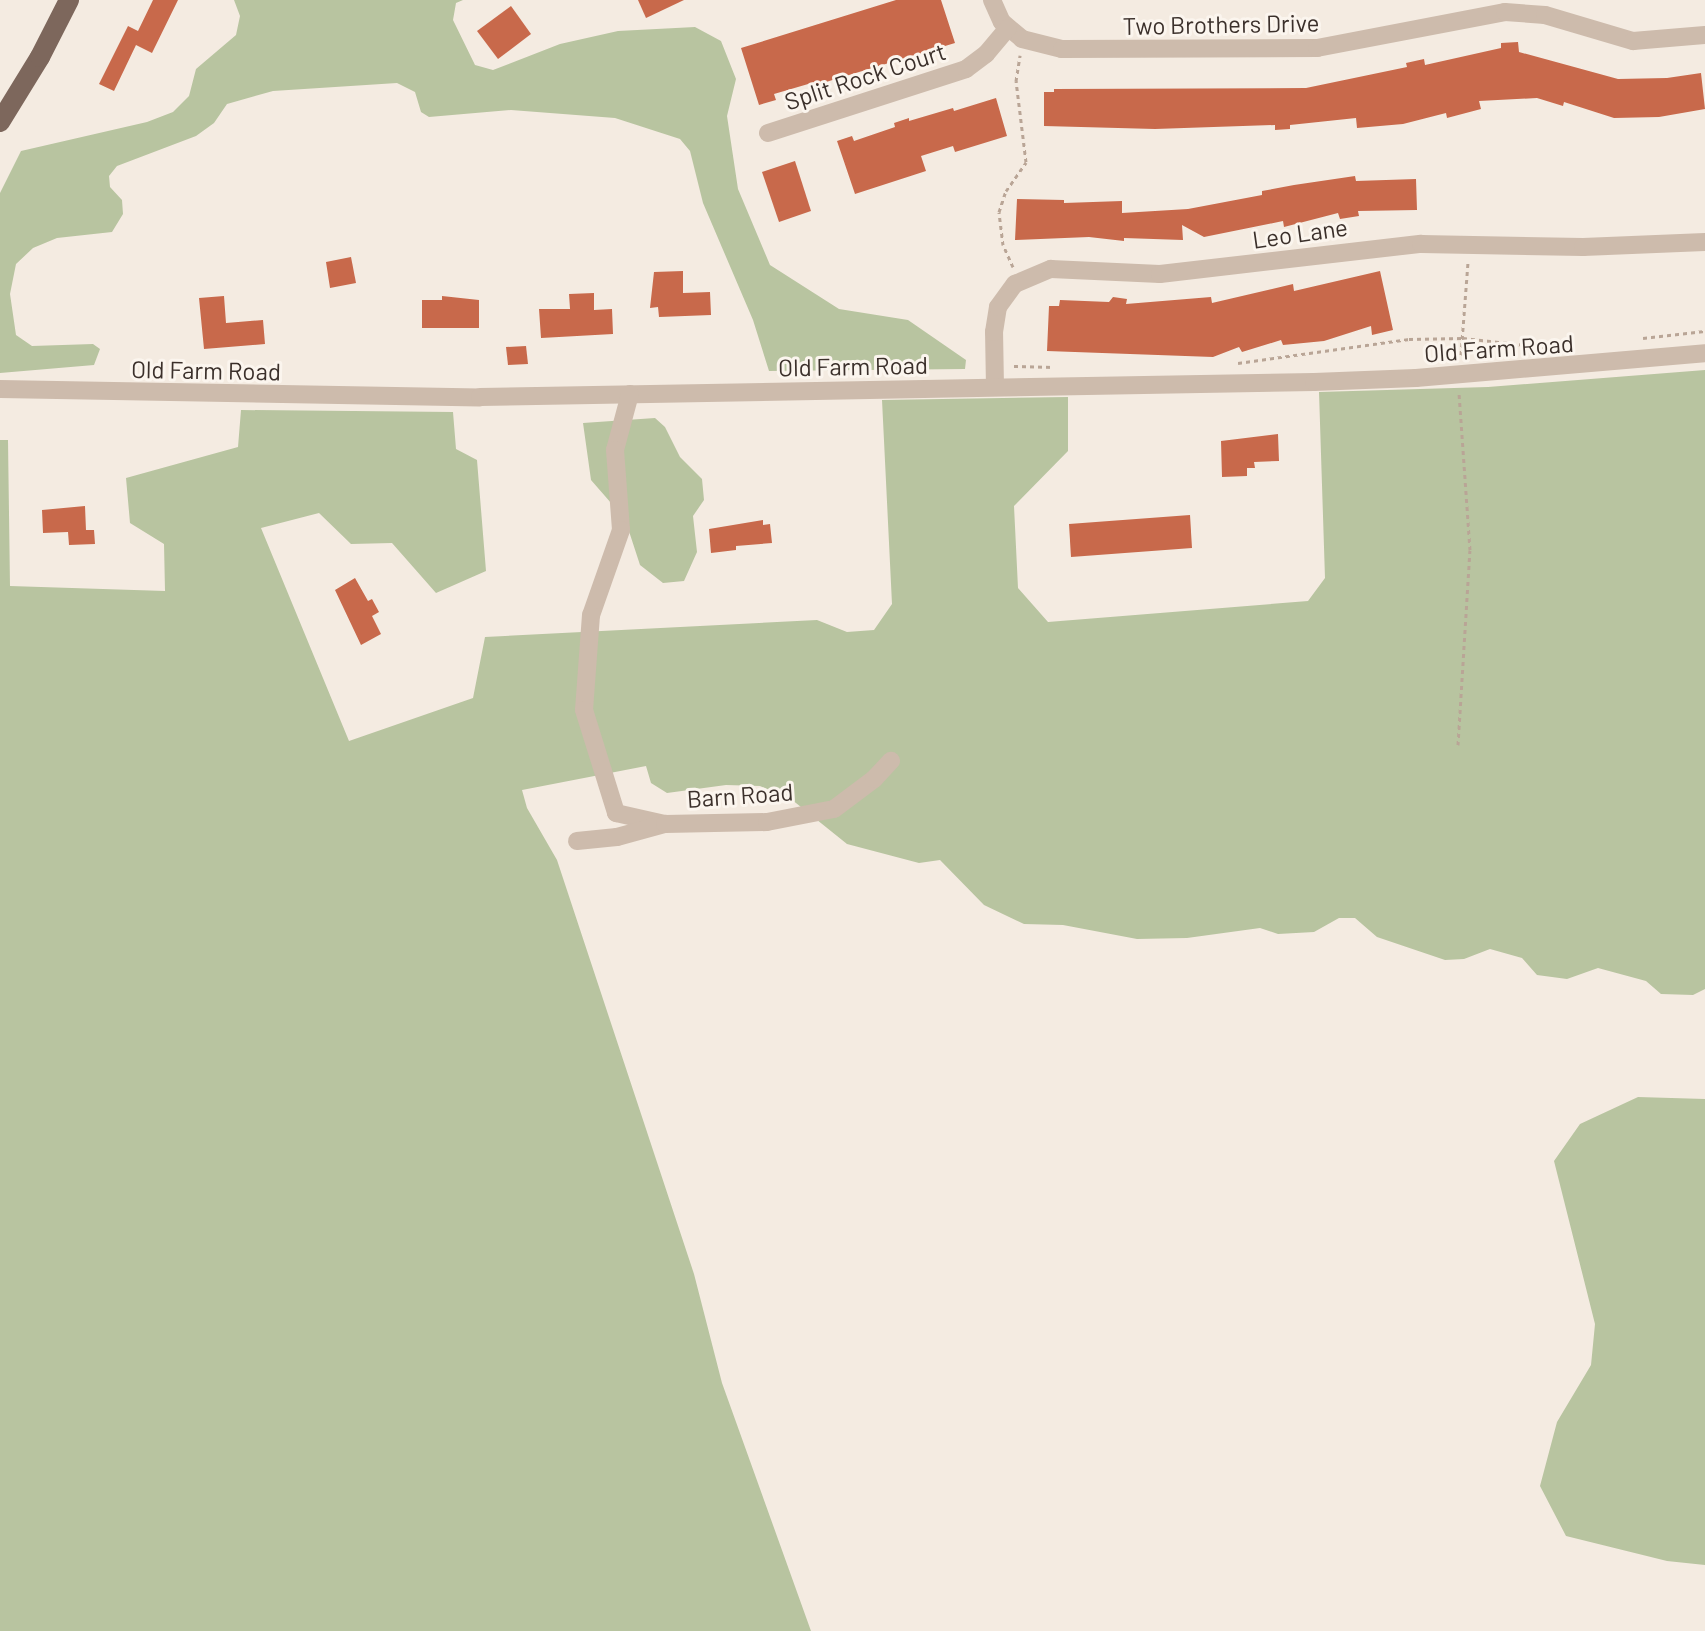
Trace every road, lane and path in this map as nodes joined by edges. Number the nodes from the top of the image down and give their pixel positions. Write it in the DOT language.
graph roads {
  1 [pos="69,0"];
  2 [pos="992,0"];
  3 [pos="1008,28"];
  4 [pos="1705,35"];
  5 [pos="1021,53"];
  6 [pos="0,122"];
  7 [pos="768,133"];
  8 [pos="1705,242"];
  9 [pos="1468,254"];
  10 [pos="1013,267"];
  11 [pos="1705,331"];
  12 [pos="1463,338"];
  13 [pos="1635,339"];
  14 [pos="1548,347"];
  15 [pos="1705,353"];
  16 [pos="1234,364"];
  17 [pos="1007,366"];
  18 [pos="1062,367"];
  19 [pos="1459,375"];
  20 [pos="995,387"];
  21 [pos="0,389"];
  22 [pos="630,394"];
  23 [pos="1458,745"];
  24 [pos="891,761"];
  25 [pos="665,824"];
  26 [pos="577,841"];
  1 -- 6 [label="main road"];
  2 -- 3 [label="street"];
  3 -- 4 [label="street, Two Brothers Drive"];
  3 -- 7 [label="street, Split Rock Court"];
  5 -- 10 [label="path"];
  8 -- 20 [label="street, Leo Lane"];
  9 -- 12 [label="path"];
  11 -- 13 [label="path"];
  12 -- 14 [label="path"];
  12 -- 16 [label="path"];
  12 -- 19 [label="path"];
  15 -- 19 [label="street, Old Farm Road"];
  17 -- 18 [label="path"];
  19 -- 20 [label="street, Old Farm Road"];
  19 -- 23 [label="path"];
  20 -- 22 [label="street, Old Farm Road"];
  21 -- 22 [label="street, Old Farm Road"];
  22 -- 25 [label="street"];
  24 -- 25 [label="street, Barn Road"];
  25 -- 26 [label="street, Barn Road"];
}
